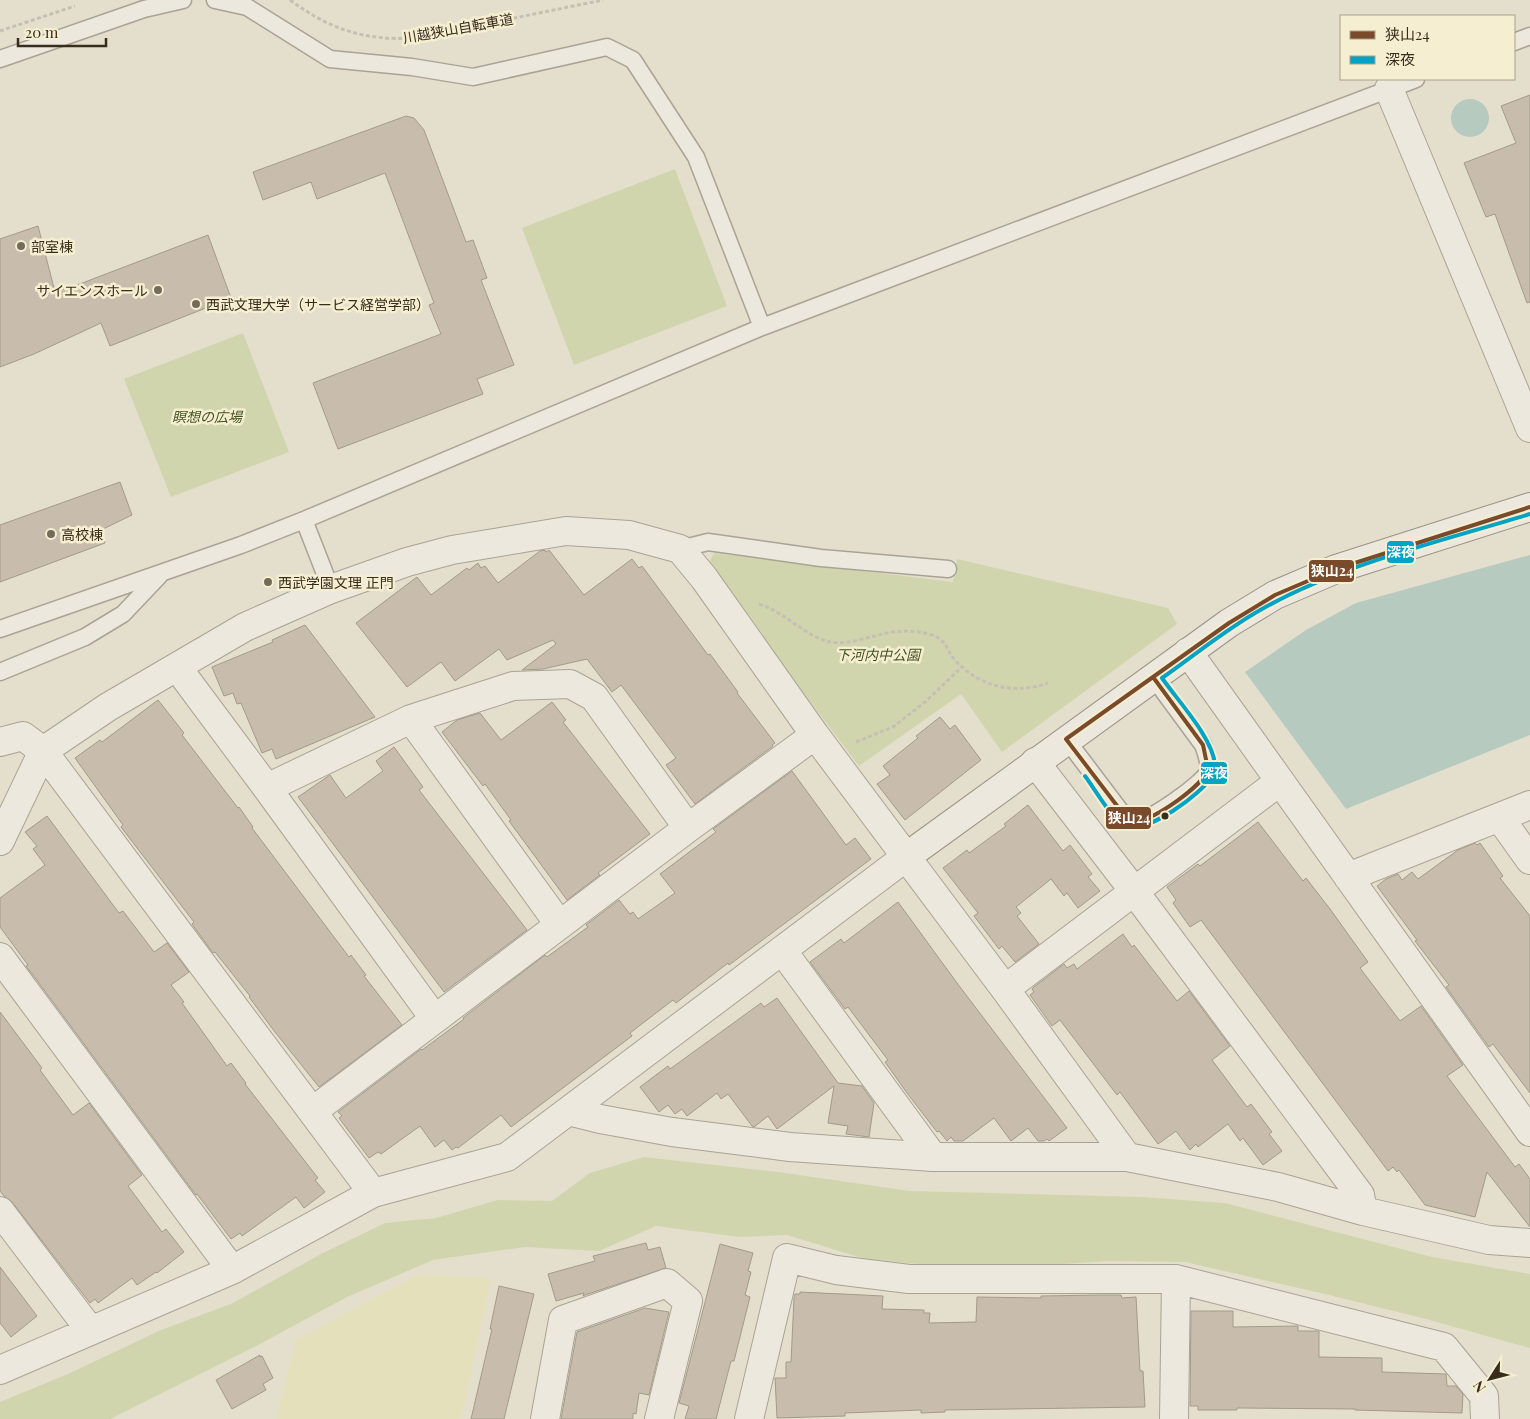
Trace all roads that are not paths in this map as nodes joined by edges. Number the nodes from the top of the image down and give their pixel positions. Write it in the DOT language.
graph roads {
  1 [pos="183,0"];
  2 [pos="215,0"];
  3 [pos="1530,36"];
  4 [pos="1515,42"];
  5 [pos="0,59"];
  6 [pos="1413,80"];
  7 [pos="1389,89"];
  8 [pos="762,327"];
  9 [pos="1530,428"];
  10 [pos="1530,507"];
  11 [pos="304,520"];
  12 [pos="241,545"];
  13 [pos="680,549"];
  14 [pos="948,569"];
  15 [pos="332,589"];
  16 [pos="0,629"];
  17 [pos="1188,652"];
  18 [pos="176,667"];
  19 [pos="0,672"];
  20 [pos="1153,677"];
  21 [pos="411,719"];
  22 [pos="1066,740"];
  23 [pos="0,742"];
  24 [pos="822,744"];
  25 [pos="43,751"];
  26 [pos="1035,762"];
  27 [pos="1279,782"];
  28 [pos="267,788"];
  29 [pos="1530,805"];
  30 [pos="1500,818"];
  31 [pos="688,828"];
  32 [pos="0,841"];
  33 [pos="906,857"];
  34 [pos="1530,860"];
  35 [pos="1348,877"];
  36 [pos="1134,891"];
  37 [pos="559,924"];
  38 [pos="782,950"];
  39 [pos="0,958"];
  40 [pos="1005,989"];
  41 [pos="434,1018"];
  42 [pos="313,1111"];
  43 [pos="568,1111"];
  44 [pos="1530,1132"];
  45 [pos="933,1157"];
  46 [pos="1127,1157"];
  47 [pos="374,1193"];
  48 [pos="0,1211"];
  49 [pos="1363,1211"];
  50 [pos="1530,1243"];
  51 [pos="232,1270"];
  52 [pos="1176,1279"];
  53 [pos="90,1330"];
  54 [pos="0,1370"];
  55 [pos="545,1419"];
  56 [pos="659,1419"];
  57 [pos="749,1419"];
  58 [pos="1174,1419"];
  59 [pos="1484,1419"];
  1 -- 5 [label="lane"];
  2 -- 8 [label="lane"];
  3 -- 4 [label="lane"];
  6 -- 7 [label="lane"];
  7 -- 8 [label="lane"];
  7 -- 9 [label="street"];
  8 -- 11 [label="lane"];
  10 -- 17 [label="street"];
  11 -- 12 [label="lane"];
  11 -- 15 [label="lane"];
  12 -- 16 [label="lane"];
  12 -- 19 [label="lane"];
  13 -- 14 [label="lane"];
  13 -- 15 [label="street"];
  13 -- 24 [label="street"];
  15 -- 18 [label="street"];
  17 -- 20 [label="street"];
  17 -- 27 [label="street"];
  18 -- 25 [label="street"];
  18 -- 28 [label="street"];
  20 -- 22 [label="street"];
  20 -- 22 [label="lane"];
  21 -- 28 [label="street"];
  21 -- 31 [label="street"];
  21 -- 37 [label="street"];
  22 -- 26 [label="street"];
  23 -- 25 [label="street"];
  24 -- 31 [label="street"];
  24 -- 33 [label="street"];
  25 -- 32 [label="street"];
  25 -- 42 [label="street"];
  26 -- 33 [label="street"];
  26 -- 36 [label="street"];
  27 -- 35 [label="street"];
  27 -- 36 [label="street"];
  28 -- 41 [label="street"];
  29 -- 30 [label="street"];
  30 -- 34 [label="street"];
  30 -- 35 [label="street"];
  31 -- 37 [label="street"];
  33 -- 38 [label="street"];
  33 -- 40 [label="street"];
  35 -- 44 [label="street"];
  36 -- 40 [label="street"];
  36 -- 49 [label="street"];
  37 -- 41 [label="street"];
  38 -- 43 [label="street"];
  38 -- 45 [label="street"];
  39 -- 51 [label="street"];
  40 -- 46 [label="street"];
  41 -- 42 [label="street"];
  42 -- 47 [label="street"];
  43 -- 45 [label="street"];
  43 -- 47 [label="street"];
  45 -- 46 [label="street"];
  46 -- 49 [label="street"];
  47 -- 51 [label="street"];
  48 -- 53 [label="street"];
  49 -- 50 [label="street"];
  51 -- 53 [label="street"];
  52 -- 57 [label="street"];
  52 -- 58 [label="street"];
  52 -- 59 [label="street"];
  53 -- 54 [label="street"];
  55 -- 56 [label="street"];
}
